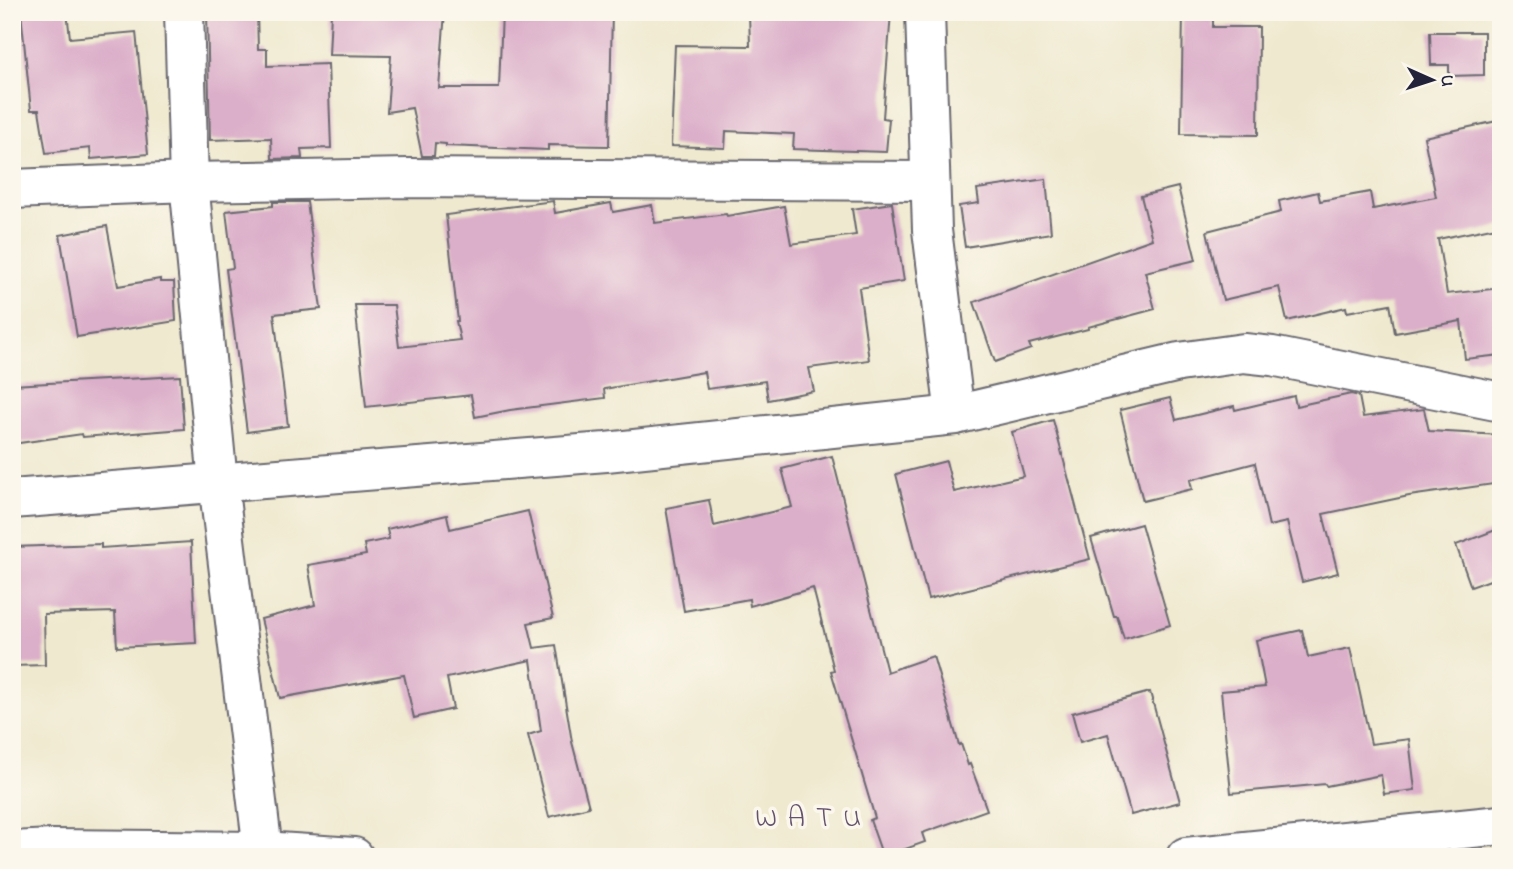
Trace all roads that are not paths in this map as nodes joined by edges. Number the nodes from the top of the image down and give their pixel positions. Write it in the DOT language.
graph roads {
  1 [pos="184,12"];
  2 [pos="925,12"];
  3 [pos="930,181"];
  4 [pos="189,182"];
  5 [pos="12,189"];
  6 [pos="1501,402"];
  7 [pos="955,415"];
  8 [pos="218,482"];
  9 [pos="12,499"];
  10 [pos="1501,825"];
  11 [pos="12,851"];
  12 [pos="263,851"];
  13 [pos="354,857"];
  14 [pos="1186,857"];
  1 -- 4 [label="street"];
  2 -- 3 [label="street"];
  3 -- 4 [label="street"];
  3 -- 7 [label="street"];
  4 -- 5 [label="street"];
  4 -- 8 [label="street"];
  6 -- 7 [label="street"];
  7 -- 8 [label="street"];
  8 -- 9 [label="street"];
  8 -- 12 [label="street"];
  10 -- 14 [label="street"];
  11 -- 12 [label="street"];
  12 -- 13 [label="street"];
}
